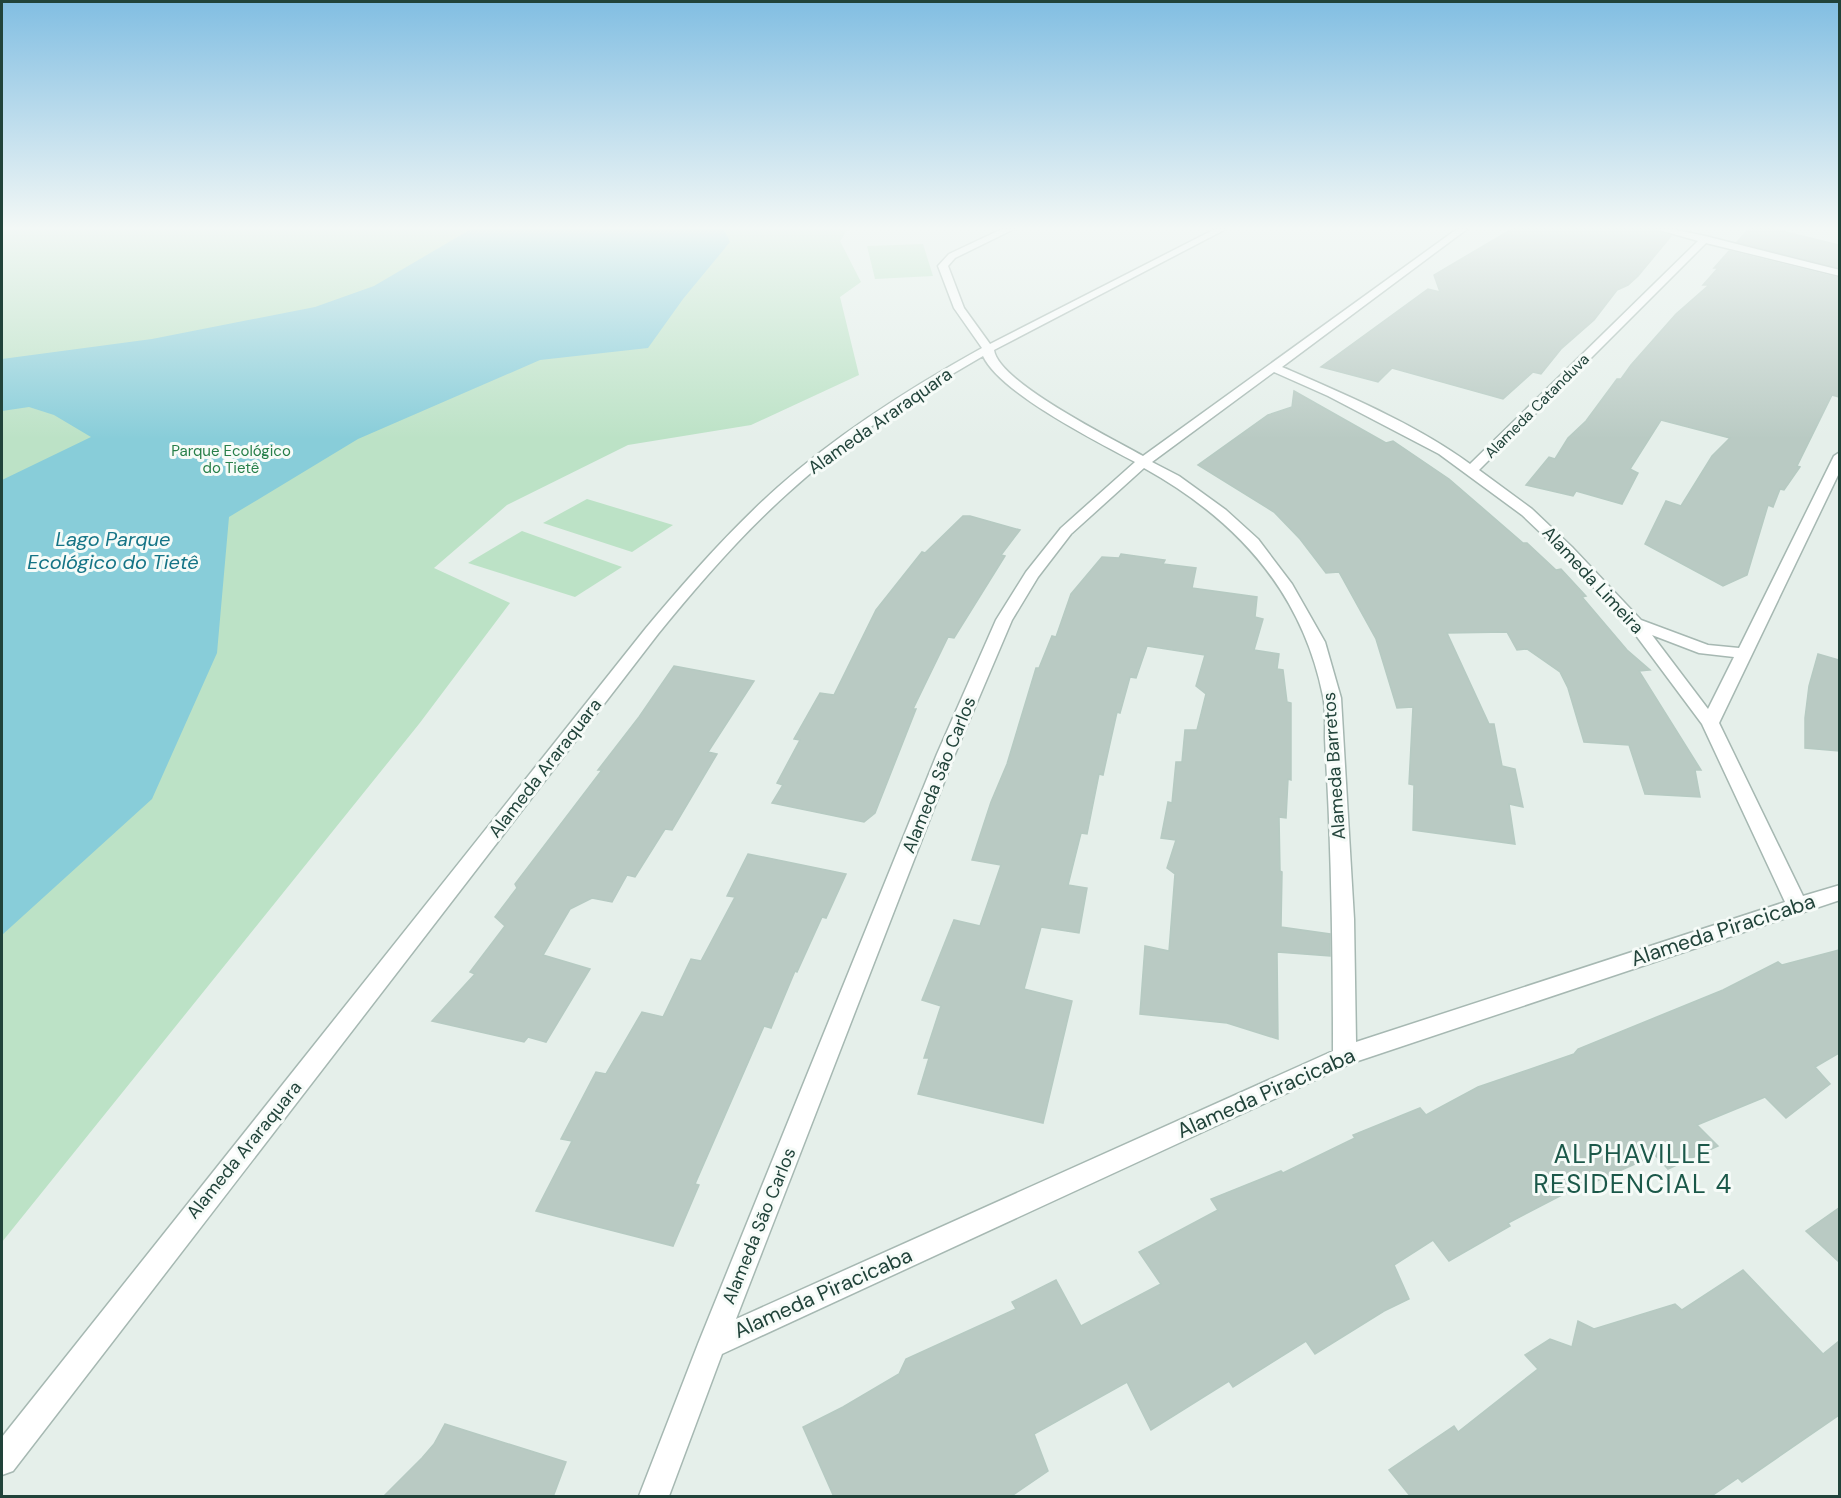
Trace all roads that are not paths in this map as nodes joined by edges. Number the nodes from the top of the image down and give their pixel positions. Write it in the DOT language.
graph roads {
  1 [pos="955,299"];
  2 [pos="1085,299"];
  3 [pos="1368,299"];
  4 [pos="1645,299"];
  5 [pos="987,349"];
  6 [pos="1275,368"];
  7 [pos="1839,456"];
  8 [pos="1142,463"];
  9 [pos="1471,471"];
  10 [pos="1635,622"];
  11 [pos="1745,653"];
  12 [pos="1710,723"];
  13 [pos="1839,892"];
  14 [pos="1797,905"];
  15 [pos="1345,1056"];
  16 [pos="712,1344"];
  17 [pos="2,1460"];
  18 [pos="654,1497"];
  1 -- 5 [label="street, Alameda Barretos"];
  2 -- 5 [label="street, Alameda Araraquara"];
  3 -- 6 [label="street, Alameda São Carlos"];
  4 -- 9 [label="street, Alameda Catanduva"];
  5 -- 8 [label="street, Alameda Barretos"];
  5 -- 17 [label="street, Alameda Araraquara"];
  6 -- 8 [label="street, Alameda São Carlos"];
  6 -- 9 [label="street, Alameda Limeira"];
  7 -- 11 [label="street"];
  8 -- 15 [label="street, Alameda Barretos"];
  8 -- 16 [label="street, Alameda São Carlos"];
  9 -- 10 [label="street, Alameda Limeira"];
  10 -- 11 [label="street"];
  10 -- 12 [label="street, Alameda Limeira"];
  11 -- 12 [label="street"];
  12 -- 14 [label="street, Alameda Limeira"];
  13 -- 14 [label="street, Alameda Piracicaba"];
  14 -- 15 [label="street, Alameda Piracicaba"];
  15 -- 16 [label="street, Alameda Piracicaba"];
  16 -- 18 [label="street, Alameda São Carlos"];
}
